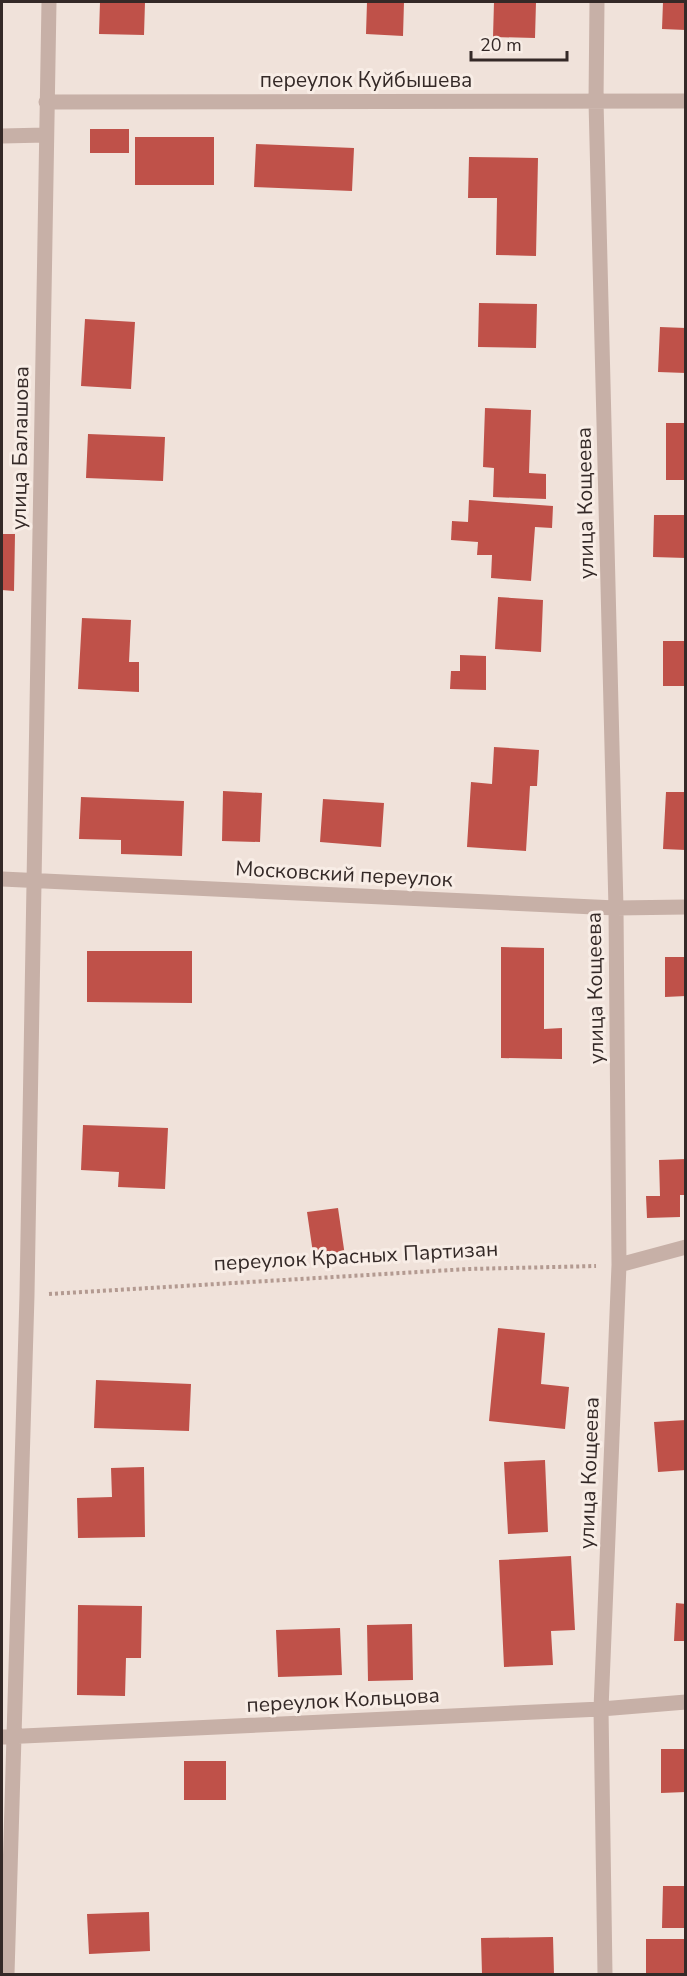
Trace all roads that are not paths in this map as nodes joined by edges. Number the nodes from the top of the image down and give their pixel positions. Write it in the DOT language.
graph roads {
  1 [pos="49,2"];
  2 [pos="597,2"];
  3 [pos="596,101"];
  4 [pos="686,101"];
  5 [pos="46,102"];
  6 [pos="2,135"];
  7 [pos="46,135"];
  8 [pos="2,879"];
  9 [pos="35,880"];
  10 [pos="686,907"];
  11 [pos="616,908"];
  12 [pos="686,1246"];
  13 [pos="619,1265"];
  14 [pos="686,1702"];
  15 [pos="601,1709"];
  16 [pos="7,1737"];
  17 [pos="7,1974"];
  18 [pos="605,1974"];
  1 -- 5 [label="street, улица Балашова"];
  2 -- 3 [label="street, улица Кощеева"];
  3 -- 4 [label="street, переулок Куйбышева"];
  3 -- 5 [label="street, переулок Куйбышева"];
  3 -- 11 [label="street, улица Кощеева"];
  5 -- 7 [label="street, улица Балашова"];
  6 -- 7 [label="street"];
  7 -- 9 [label="street, улица Балашова"];
  8 -- 9 [label="street, Московский переулок"];
  9 -- 11 [label="street, Московский переулок"];
  9 -- 16 [label="street, улица Балашова"];
  10 -- 11 [label="street, Московский переулок"];
  11 -- 13 [label="street, улица Кощеева"];
  12 -- 13 [label="street"];
  13 -- 15 [label="street, улица Кощеева"];
  14 -- 15 [label="street, переулок Кольцова"];
  15 -- 16 [label="street, переулок Кольцова"];
  15 -- 18 [label="street, улица Кощеева"];
  16 -- 17 [label="street, улица Балашова"];
}
